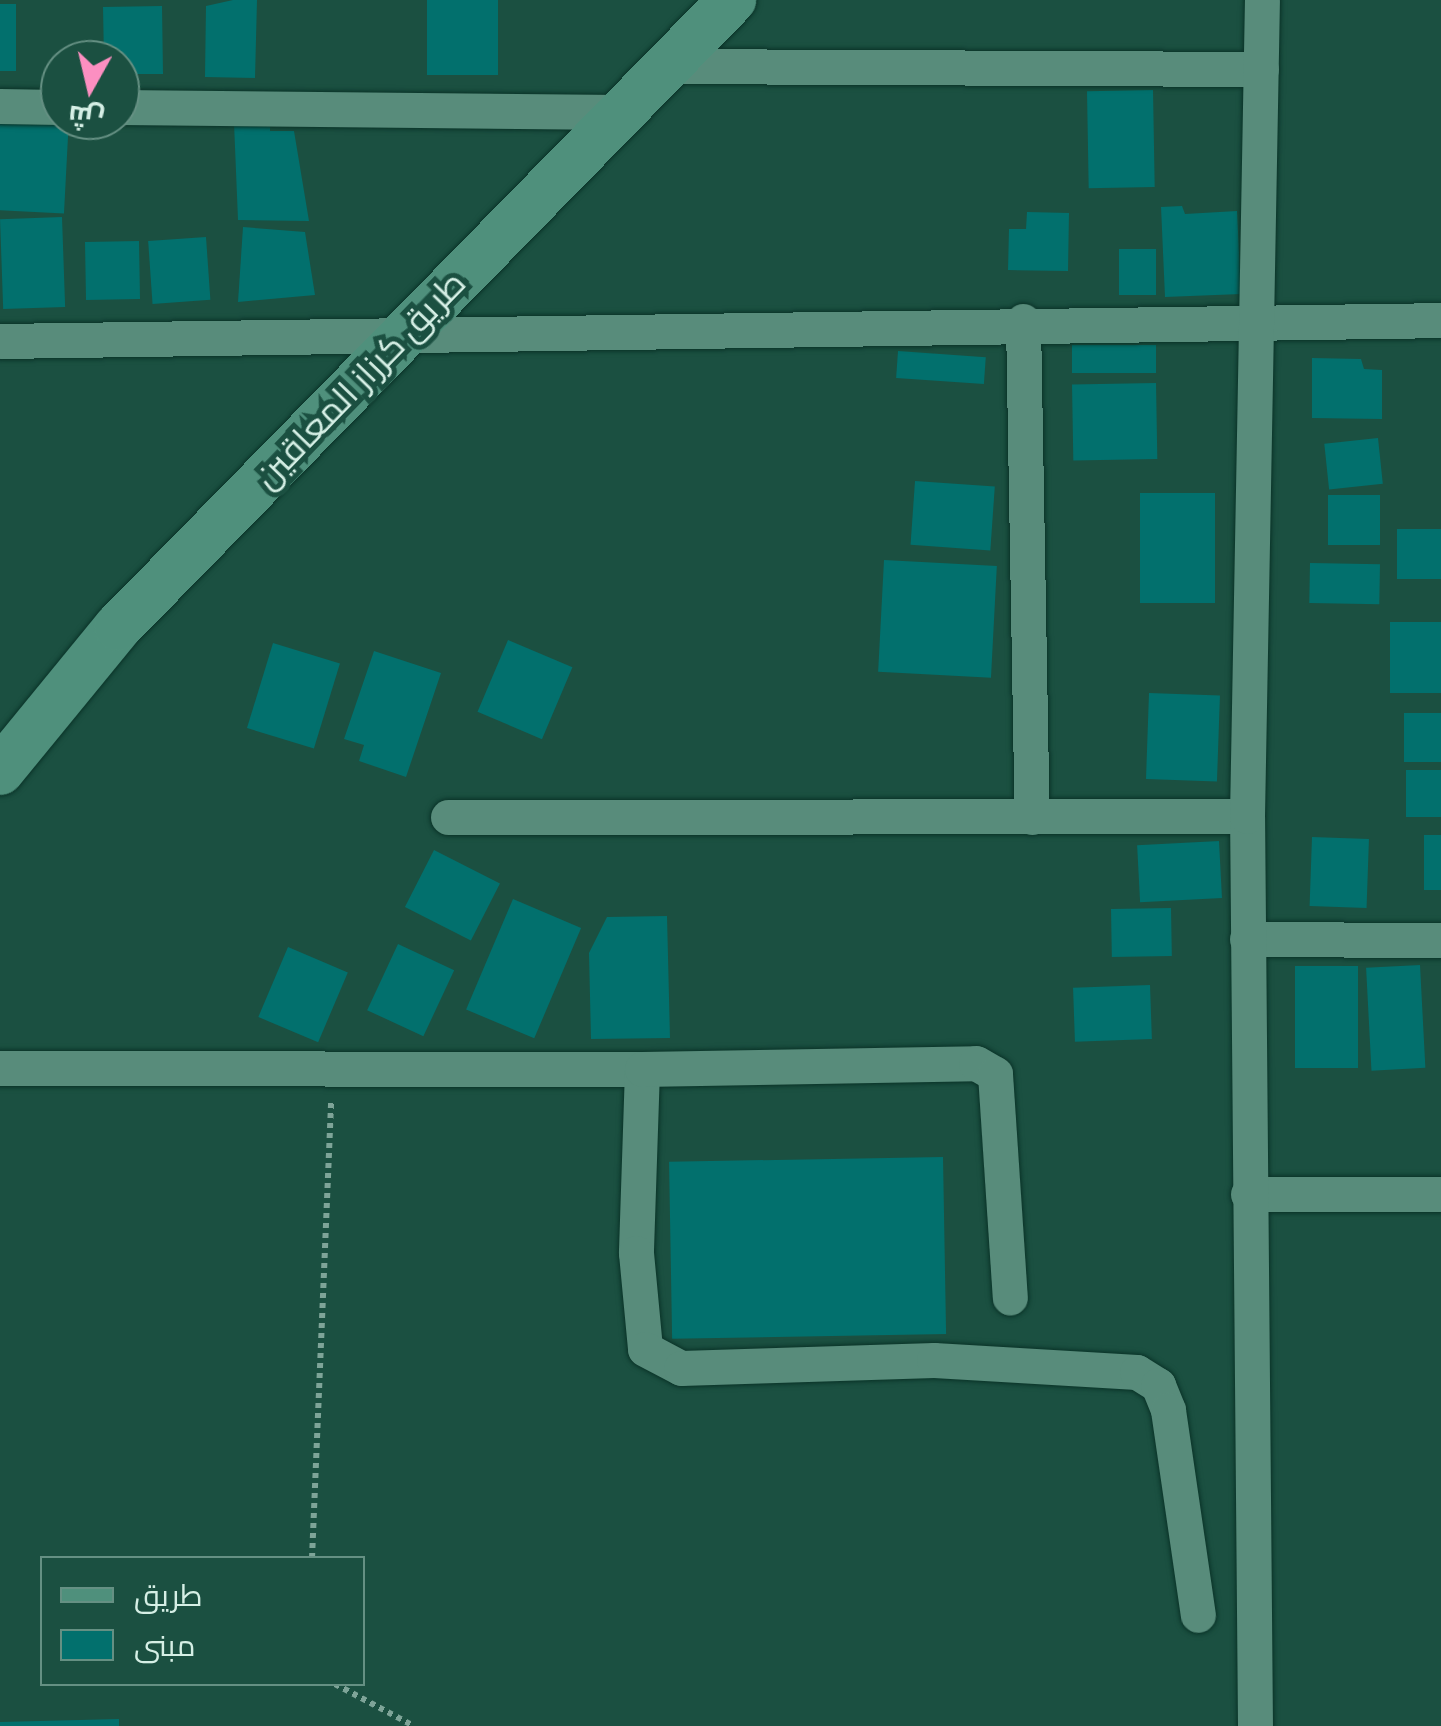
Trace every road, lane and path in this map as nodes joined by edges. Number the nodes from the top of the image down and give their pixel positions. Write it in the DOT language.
graph roads {
  1 [pos="732,0"];
  2 [pos="1262,0"];
  3 [pos="666,66"];
  4 [pos="1262,69"];
  5 [pos="0,106"];
  6 [pos="40,107"];
  7 [pos="140,107"];
  8 [pos="621,112"];
  9 [pos="1441,320"];
  10 [pos="1023,321"];
  11 [pos="1253,321"];
  12 [pos="406,330"];
  13 [pos="0,341"];
  14 [pos="0,771"];
  15 [pos="1246,816"];
  16 [pos="448,817"];
  17 [pos="1032,817"];
  18 [pos="1246,939"];
  19 [pos="1441,940"];
  20 [pos="0,1068"];
  21 [pos="332,1068"];
  22 [pos="642,1069"];
  23 [pos="1248,1194"];
  24 [pos="1441,1194"];
  25 [pos="1010,1296"];
  26 [pos="312,1556"];
  27 [pos="1198,1615"];
  28 [pos="339,1686"];
  29 [pos="414,1726"];
  30 [pos="1254,1726"];
  1 -- 3 [label="street, طريق كرزاز المعاقين"];
  2 -- 4 [label="street"];
  3 -- 4 [label="street"];
  3 -- 8 [label="street, طريق كرزاز المعاقين"];
  4 -- 11 [label="street"];
  5 -- 6 [label="street"];
  7 -- 8 [label="street"];
  8 -- 12 [label="street, طريق كرزاز المعاقين"];
  9 -- 11 [label="street"];
  10 -- 11 [label="street"];
  10 -- 12 [label="street"];
  10 -- 17 [label="street"];
  11 -- 15 [label="street"];
  12 -- 13 [label="street"];
  12 -- 14 [label="street, طريق كرزاز المعاقين"];
  15 -- 17 [label="street"];
  15 -- 18 [label="street"];
  16 -- 17 [label="street"];
  18 -- 19 [label="street"];
  18 -- 23 [label="street"];
  20 -- 21 [label="street"];
  21 -- 22 [label="street"];
  21 -- 26 [label="path"];
  22 -- 25 [label="street"];
  22 -- 27 [label="street"];
  23 -- 24 [label="street"];
  23 -- 30 [label="street"];
  28 -- 29 [label="path"];
}
